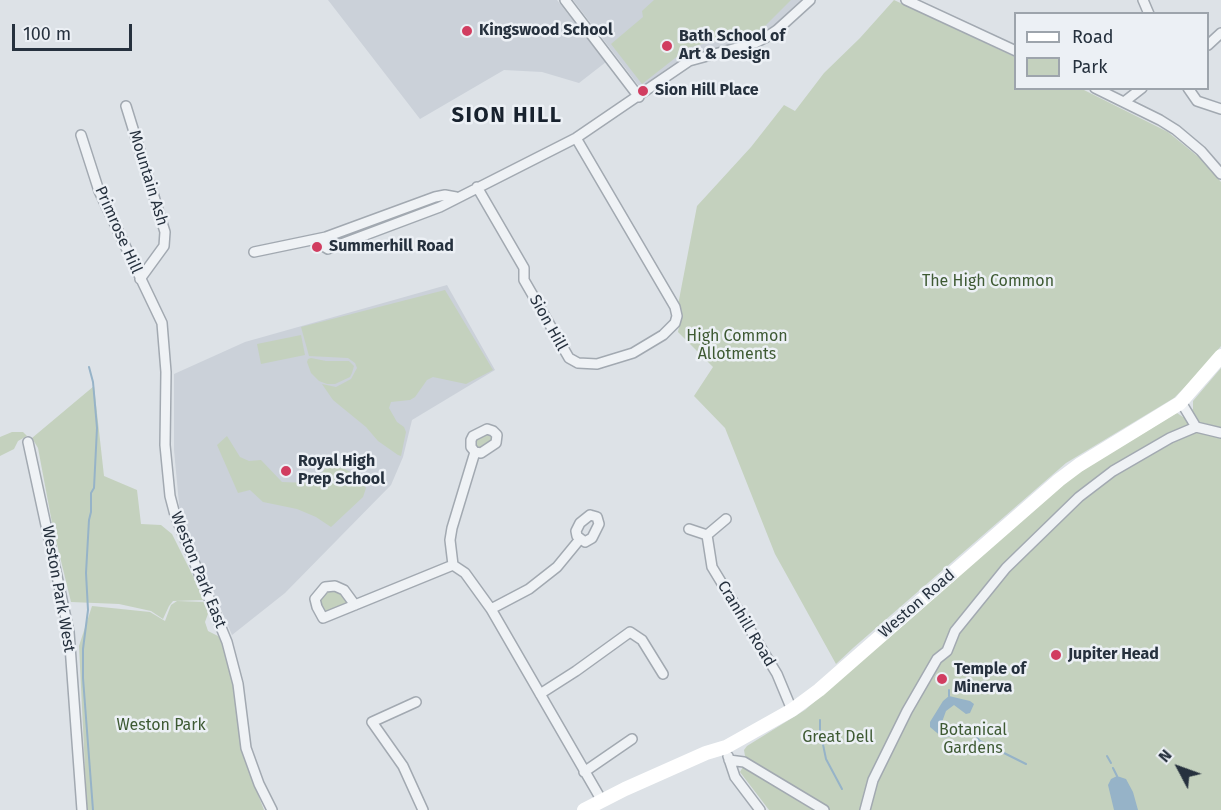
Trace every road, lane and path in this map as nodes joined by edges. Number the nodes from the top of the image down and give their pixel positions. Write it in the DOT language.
graph roads {
  1 [pos="565,0"];
  2 [pos="810,0"];
  3 [pos="906,0"];
  4 [pos="928,5"];
  5 [pos="1221,33"];
  6 [pos="1209,44"];
  7 [pos="1014,50"];
  8 [pos="1099,90"];
  9 [pos="1139,90"];
  10 [pos="1189,90"];
  11 [pos="639,97"];
  12 [pos="1124,102"];
  13 [pos="126,106"];
  14 [pos="1221,109"];
  15 [pos="81,135"];
  16 [pos="576,138"];
  17 [pos="1221,174"];
  18 [pos="477,187"];
  19 [pos="254,252"];
  20 [pos="140,279"];
  21 [pos="162,323"];
  22 [pos="1221,356"];
  23 [pos="1181,402"];
  24 [pos="1196,427"];
  25 [pos="1221,433"];
  26 [pos="28,442"];
  27 [pos="475,452"];
  28 [pos="726,519"];
  29 [pos="689,528"];
  30 [pos="707,534"];
  31 [pos="580,539"];
  32 [pos="453,565"];
  33 [pos="355,605"];
  34 [pos="491,609"];
  35 [pos="663,674"];
  36 [pos="540,694"];
  37 [pos="416,702"];
  38 [pos="792,710"];
  39 [pos="632,739"];
  40 [pos="728,753"];
  41 [pos="584,772"];
  42 [pos="602,801"];
  43 [pos="82,810"];
  44 [pos="272,810"];
  45 [pos="423,810"];
  46 [pos="584,810"];
  47 [pos="760,810"];
  48 [pos="824,810"];
  49 [pos="865,810"];
  1 -- 11 [label="street"];
  2 -- 11 [label="street"];
  3 -- 4 [label="street"];
  4 -- 7 [label="street"];
  5 -- 6 [label="street"];
  8 -- 12 [label="street"];
  9 -- 12 [label="street"];
  10 -- 14 [label="street"];
  11 -- 16 [label="street"];
  12 -- 17 [label="street"];
  13 -- 20 [label="street, Mountain Ash"];
  15 -- 20 [label="street, Primrose Hill"];
  16 -- 18 [label="street"];
  16 -- 18 [label="street, Sion Hill"];
  18 -- 19 [label="street"];
  20 -- 21 [label="street, Primrose Hill"];
  21 -- 44 [label="street, Weston Park East"];
  22 -- 23 [label="street, Weston Road"];
  23 -- 24 [label="street"];
  23 -- 38 [label="street, Weston Road"];
  24 -- 25 [label="street"];
  24 -- 49 [label="street"];
  26 -- 43 [label="street, Weston Park West"];
  27 -- 32 [label="street"];
  28 -- 30 [label="street"];
  29 -- 30 [label="street"];
  30 -- 38 [label="street, Cranhill Road"];
  31 -- 34 [label="street"];
  32 -- 33 [label="street"];
  32 -- 34 [label="street"];
  34 -- 36 [label="street"];
  35 -- 36 [label="street"];
  36 -- 41 [label="street"];
  37 -- 45 [label="street"];
  38 -- 40 [label="street, Weston Road"];
  39 -- 41 [label="street"];
  40 -- 42 [label="street, Weston Road"];
  40 -- 47 [label="street"];
  40 -- 48 [label="street"];
  41 -- 42 [label="street"];
  42 -- 46 [label="street, Weston Road"];
}
